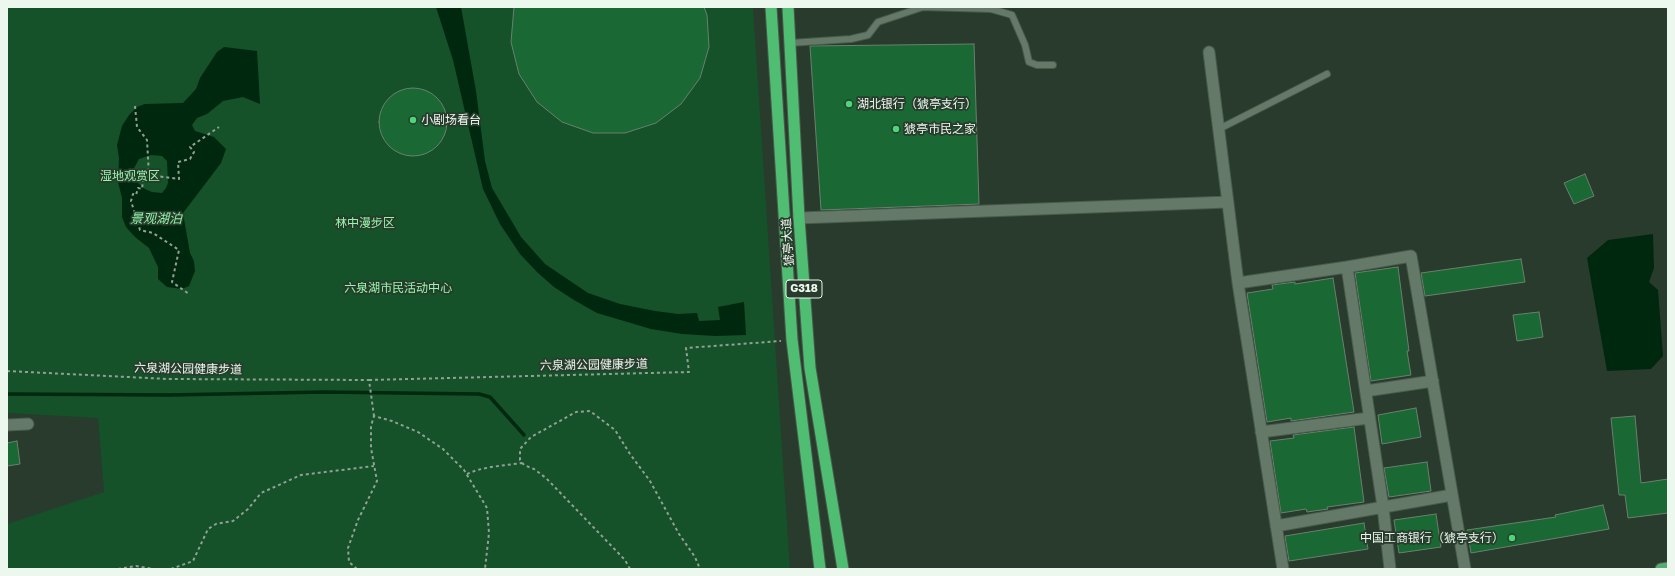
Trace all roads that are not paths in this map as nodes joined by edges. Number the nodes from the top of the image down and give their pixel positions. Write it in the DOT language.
graph roads {
  1 [pos="771,7"];
  2 [pos="788,7"];
  3 [pos="951,8"];
  4 [pos="790,43"];
  5 [pos="1209,52"];
  6 [pos="1053,65"];
  7 [pos="1327,74"];
  8 [pos="1219,129"];
  9 [pos="1228,202"];
  10 [pos="799,218"];
  11 [pos="1347,267"];
  12 [pos="1238,282"];
  13 [pos="1433,381"];
  14 [pos="1366,391"];
  15 [pos="1369,418"];
  16 [pos="28,424"];
  17 [pos="7,425"];
  18 [pos="1261,432"];
  19 [pos="1452,495"];
  20 [pos="1383,507"];
  21 [pos="1276,526"];
  22 [pos="1668,568"];
  23 [pos="819,569"];
  24 [pos="843,569"];
  25 [pos="1282,569"];
  26 [pos="1390,569"];
  27 [pos="1464,569"];
  28 [pos="1661,569"];
  1 -- 23 [label="highway, 猇亭大道 / G318"];
  2 -- 4 [label="highway, 猇亭大道 / G318"];
  3 -- 4 [label="lane"];
  3 -- 6 [label="lane"];
  4 -- 10 [label="highway, 猇亭大道 / G318"];
  5 -- 8 [label="street"];
  7 -- 8 [label="lane"];
  8 -- 9 [label="street"];
  9 -- 10 [label="street"];
  9 -- 12 [label="street"];
  10 -- 24 [label="highway, 猇亭大道 / G318"];
  11 -- 12 [label="street"];
  11 -- 13 [label="street"];
  11 -- 14 [label="street"];
  12 -- 18 [label="street"];
  13 -- 14 [label="street"];
  13 -- 19 [label="street"];
  14 -- 15 [label="street"];
  15 -- 18 [label="street"];
  15 -- 20 [label="street"];
  16 -- 17 [label="street"];
  18 -- 21 [label="street"];
  19 -- 20 [label="street"];
  19 -- 27 [label="street"];
  20 -- 21 [label="street"];
  20 -- 26 [label="street"];
  21 -- 25 [label="street"];
  22 -- 28 [label="main road"];
}
